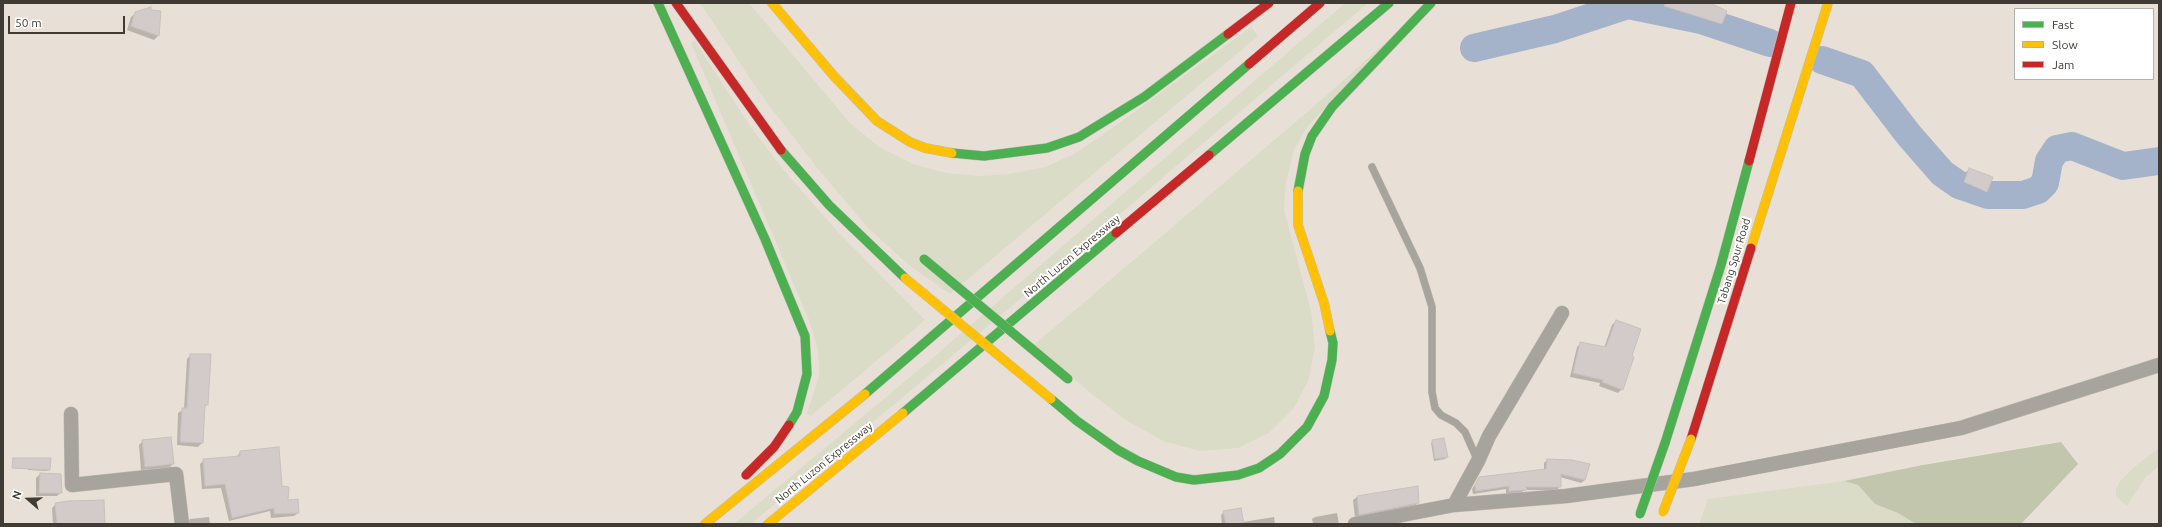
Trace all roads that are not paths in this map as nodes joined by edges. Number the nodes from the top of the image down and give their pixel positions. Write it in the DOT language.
graph roads {
  1 [pos="658,3"];
  2 [pos="676,3"];
  3 [pos="772,3"];
  4 [pos="1269,3"];
  5 [pos="1320,3"];
  6 [pos="1389,3"];
  7 [pos="1431,3"];
  8 [pos="1791,3"];
  9 [pos="1828,3"];
  10 [pos="1372,167"];
  11 [pos="924,259"];
  12 [pos="1562,313"];
  13 [pos="2159,365"];
  14 [pos="1068,379"];
  15 [pos="71,414"];
  16 [pos="1478,462"];
  17 [pos="740,480"];
  18 [pos="723,497"];
  19 [pos="1454,505"];
  20 [pos="182,524"];
  21 [pos="694,524"];
  22 [pos="705,524"];
  23 [pos="768,524"];
  24 [pos="1355,524"];
  25 [pos="1636,524"];
  26 [pos="1659,524"];
  1 -- 17 [label="highway"];
  2 -- 7 [label="highway, bridge"];
  3 -- 4 [label="highway"];
  5 -- 22 [label="highway"];
  6 -- 23 [label="highway, North Luzon Expressway"];
  8 -- 25 [label="highway, Tabang Spur Road, bridge"];
  9 -- 26 [label="highway, Tabang Spur Road, bridge"];
  10 -- 16 [label="lane"];
  11 -- 14 [label="highway, bridge"];
  12 -- 16 [label="street"];
  13 -- 19 [label="street"];
  15 -- 20 [label="street"];
  16 -- 19 [label="street"];
  18 -- 21 [label="highway"];
  19 -- 24 [label="street"];
}
